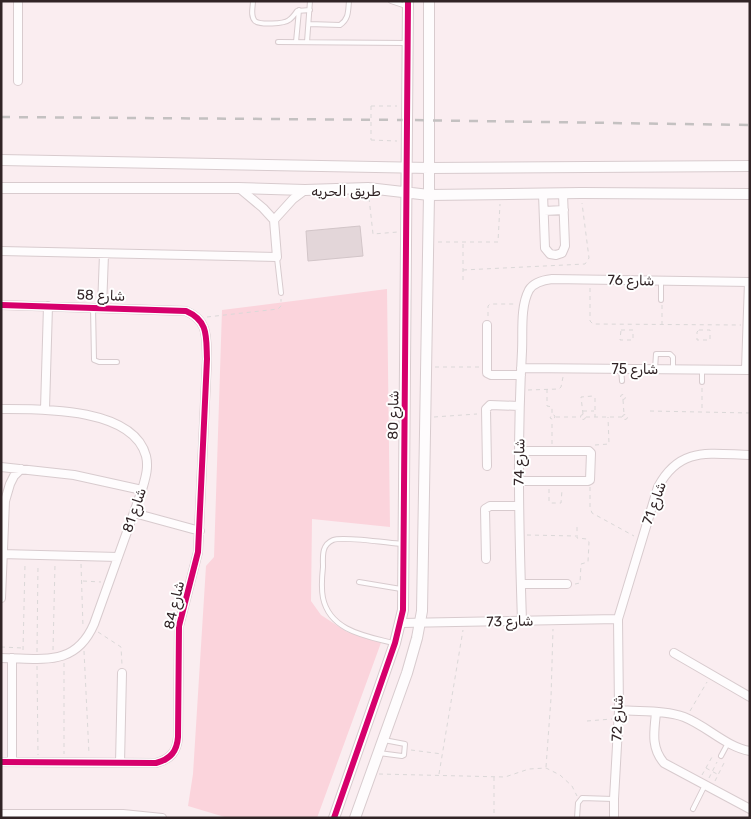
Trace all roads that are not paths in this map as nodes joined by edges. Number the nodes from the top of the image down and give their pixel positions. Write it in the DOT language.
graph roads {
  1 [pos="18,1"];
  2 [pos="253,1"];
  3 [pos="310,1"];
  4 [pos="349,1"];
  5 [pos="391,1"];
  6 [pos="429,1"];
  7 [pos="408,4"];
  8 [pos="299,10"];
  9 [pos="310,10"];
  10 [pos="309,24"];
  11 [pos="278,42"];
  12 [pos="296,42"];
  13 [pos="307,42"];
  14 [pos="408,43"];
  15 [pos="18,81"];
  16 [pos="1,160"];
  17 [pos="750,166"];
  18 [pos="407,168"];
  19 [pos="429,168"];
  20 [pos="1,188"];
  21 [pos="238,188"];
  22 [pos="305,190"];
  23 [pos="407,194"];
  24 [pos="543,194"];
  25 [pos="563,194"];
  26 [pos="750,194"];
  27 [pos="429,195"];
  28 [pos="564,210"];
  29 [pos="544,211"];
  30 [pos="274,220"];
  31 [pos="1,252"];
  32 [pos="104,254"];
  33 [pos="277,257"];
  34 [pos="661,281"];
  35 [pos="749,282"];
  36 [pos="281,293"];
  37 [pos="662,300"];
  38 [pos="525,304"];
  39 [pos="1,305"];
  40 [pos="48,306"];
  41 [pos="98,308"];
  42 [pos="199,318"];
  43 [pos="487,325"];
  44 [pos="118,362"];
  45 [pos="622,368"];
  46 [pos="655,369"];
  47 [pos="673,369"];
  48 [pos="702,369"];
  49 [pos="748,370"];
  50 [pos="521,371"];
  51 [pos="622,381"];
  52 [pos="702,382"];
  53 [pos="519,406"];
  54 [pos="1,409"];
  55 [pos="45,409"];
  56 [pos="519,450"];
  57 [pos="750,455"];
  58 [pos="487,466"];
  59 [pos="1,468"];
  60 [pos="21,469"];
  61 [pos="519,480"];
  62 [pos="142,490"];
  63 [pos="518,506"];
  64 [pos="134,513"];
  65 [pos="200,531"];
  66 [pos="404,544"];
  67 [pos="2,554"];
  68 [pos="118,557"];
  69 [pos="486,559"];
  70 [pos="359,582"];
  71 [pos="521,584"];
  72 [pos="567,584"];
  73 [pos="404,589"];
  74 [pos="1,598"];
  75 [pos="618,619"];
  76 [pos="522,621"];
  77 [pos="421,622"];
  78 [pos="401,623"];
  79 [pos="395,643"];
  80 [pos="674,653"];
  81 [pos="1,658"];
  82 [pos="12,658"];
  83 [pos="122,673"];
  84 [pos="750,697"];
  85 [pos="656,713"];
  86 [pos="618,714"];
  87 [pos="383,740"];
  88 [pos="728,742"];
  89 [pos="750,750"];
  90 [pos="378,753"];
  91 [pos="720,757"];
  92 [pos="1,762"];
  93 [pos="12,762"];
  94 [pos="120,763"];
  95 [pos="705,785"];
  96 [pos="614,799"];
  97 [pos="693,809"];
  98 [pos="750,809"];
  99 [pos="1,814"];
  100 [pos="162,818"];
  101 [pos="334,818"];
  102 [pos="356,818"];
  103 [pos="577,818"];
  104 [pos="614,818"];
  1 -- 15 [label="street"];
  2 -- 8 [label="lane"];
  3 -- 9 [label="lane"];
  4 -- 10 [label="lane"];
  5 -- 7 [label="lane"];
  6 -- 19 [label="street"];
  7 -- 14 [label="street, شارع 80"];
  8 -- 9 [label="lane"];
  8 -- 12 [label="lane"];
  9 -- 10 [label="lane"];
  10 -- 13 [label="lane"];
  11 -- 12 [label="lane"];
  12 -- 13 [label="lane"];
  13 -- 14 [label="lane"];
  14 -- 18 [label="street, شارع 80"];
  16 -- 18 [label="street, طريق الحريه"];
  17 -- 19 [label="street, طريق الحريه"];
  18 -- 19 [label="street, طريق الحريه"];
  18 -- 23 [label="street, شارع 80"];
  19 -- 27 [label="street"];
  20 -- 21 [label="street, طريق الحريه"];
  21 -- 22 [label="street, طريق الحريه"];
  21 -- 30 [label="street"];
  22 -- 23 [label="street, طريق الحريه"];
  22 -- 30 [label="street"];
  23 -- 27 [label="street, طريق الحريه"];
  23 -- 66 [label="street, شارع 80"];
  24 -- 25 [label="street, طريق الحريه"];
  24 -- 27 [label="street, طريق الحريه"];
  24 -- 29 [label="street"];
  25 -- 26 [label="street, طريق الحريه"];
  25 -- 28 [label="street"];
  27 -- 77 [label="street"];
  28 -- 29 [label="street"];
  28 -- 29 [label="street"];
  30 -- 33 [label="street"];
  31 -- 32 [label="street"];
  32 -- 33 [label="street"];
  32 -- 41 [label="street"];
  33 -- 36 [label="lane"];
  34 -- 35 [label="street, شارع 76"];
  34 -- 37 [label="lane"];
  34 -- 38 [label="street, شارع 76"];
  35 -- 49 [label="street"];
  38 -- 50 [label="street, شارع 74"];
  39 -- 40 [label="street, شارع 58"];
  40 -- 41 [label="street, شارع 58"];
  40 -- 55 [label="street"];
  41 -- 42 [label="street, شارع 58"];
  41 -- 44 [label="lane"];
  42 -- 65 [label="street, شارع 84"];
  43 -- 50 [label="street, شارع 75"];
  45 -- 46 [label="street, شارع 75"];
  45 -- 50 [label="street, شارع 75"];
  45 -- 51 [label="lane"];
  46 -- 47 [label="street, شارع 75"];
  46 -- 47 [label="lane"];
  47 -- 48 [label="street, شارع 75"];
  48 -- 49 [label="street, شارع 75"];
  48 -- 52 [label="lane"];
  50 -- 53 [label="street, شارع 74"];
  53 -- 56 [label="street, شارع 74"];
  53 -- 58 [label="street"];
  54 -- 55 [label="street, شارع 81"];
  55 -- 62 [label="street, شارع 81"];
  56 -- 61 [label="street, شارع 74"];
  56 -- 61 [label="street"];
  57 -- 75 [label="street, شارع 71"];
  59 -- 60 [label="street"];
  60 -- 62 [label="street"];
  60 -- 67 [label="street"];
  61 -- 63 [label="street, شارع 74"];
  62 -- 64 [label="street, شارع 81"];
  63 -- 69 [label="street"];
  63 -- 71 [label="street, شارع 74"];
  64 -- 65 [label="street"];
  64 -- 68 [label="street, شارع 81"];
  65 -- 94 [label="street, شارع 84"];
  66 -- 73 [label="street, شارع 80"];
  66 -- 79 [label="lane"];
  67 -- 68 [label="street"];
  67 -- 74 [label="street"];
  68 -- 82 [label="street, شارع 81"];
  70 -- 73 [label="lane"];
  71 -- 72 [label="street"];
  71 -- 76 [label="street, شارع 74"];
  73 -- 78 [label="street, شارع 80"];
  75 -- 76 [label="street, شارع 73"];
  75 -- 86 [label="street, شارع 72"];
  76 -- 77 [label="street, شارع 73"];
  77 -- 78 [label="street, شارع 73"];
  77 -- 87 [label="street"];
  78 -- 79 [label="street, شارع 80"];
  79 -- 101 [label="street, شارع 80"];
  80 -- 84 [label="street"];
  81 -- 82 [label="street, شارع 81"];
  82 -- 93 [label="street"];
  83 -- 94 [label="street"];
  85 -- 86 [label="street"];
  85 -- 88 [label="street"];
  85 -- 95 [label="street"];
  86 -- 96 [label="street, شارع 72"];
  87 -- 90 [label="street"];
  87 -- 90 [label="lane"];
  88 -- 89 [label="street"];
  88 -- 91 [label="lane"];
  90 -- 102 [label="street"];
  92 -- 93 [label="street, شارع 84"];
  93 -- 94 [label="street, شارع 84"];
  95 -- 97 [label="lane"];
  95 -- 98 [label="street"];
  96 -- 103 [label="lane"];
  96 -- 104 [label="street, شارع 72"];
  99 -- 100 [label="street"];
}
